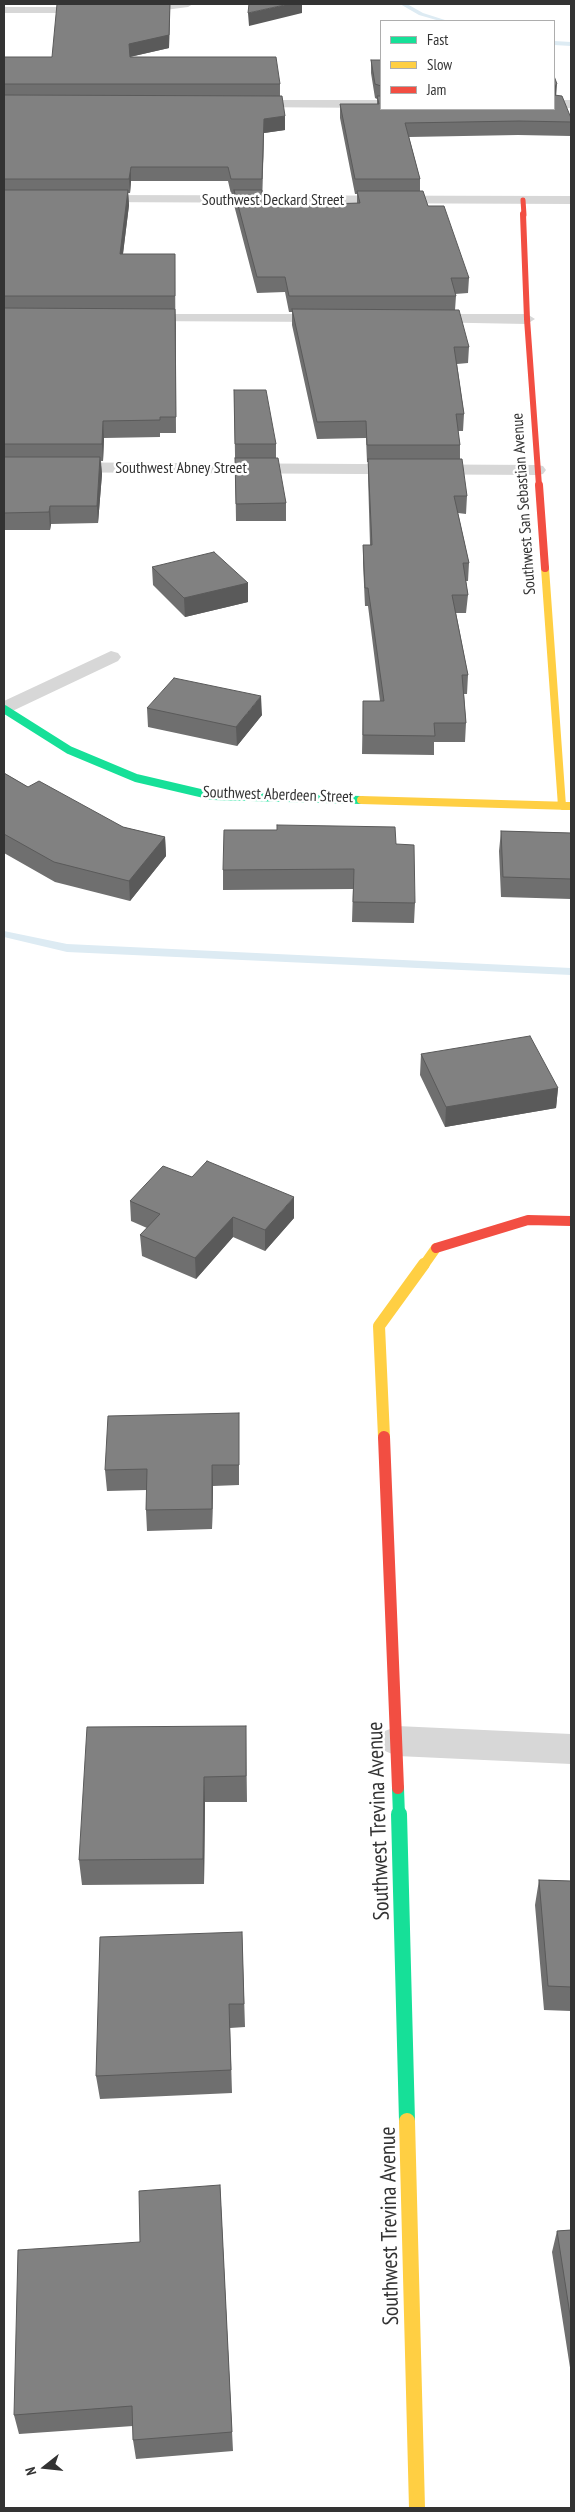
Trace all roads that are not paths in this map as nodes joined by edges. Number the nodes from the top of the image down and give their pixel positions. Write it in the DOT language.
graph roads {
  1 [pos="188,4"];
  2 [pos="4,10"];
  3 [pos="232,104"];
  4 [pos="380,104"];
  5 [pos="555,104"];
  6 [pos="571,104"];
  7 [pos="74,199"];
  8 [pos="523,200"];
  9 [pos="571,200"];
  10 [pos="122,318"];
  11 [pos="340,318"];
  12 [pos="409,319"];
  13 [pos="527,319"];
  14 [pos="4,468"];
  15 [pos="537,470"];
  16 [pos="111,657"];
  17 [pos="4,709"];
  18 [pos="566,806"];
  19 [pos="571,1221"];
  20 [pos="397,1741"];
  21 [pos="571,1749"];
  22 [pos="417,2508"];
  1 -- 2 [label="street"];
  3 -- 4 [label="street"];
  5 -- 6 [label="street"];
  7 -- 8 [label="street, Southwest Deckard Street"];
  8 -- 9 [label="street, Southwest Deckard Street"];
  8 -- 13 [label="street, Southwest San Sebastian Avenue"];
  10 -- 11 [label="street"];
  12 -- 13 [label="street"];
  13 -- 15 [label="street, Southwest San Sebastian Avenue"];
  14 -- 15 [label="street, Southwest Abney Street"];
  15 -- 18 [label="street, Southwest San Sebastian Avenue"];
  16 -- 17 [label="street, Southwest Aberdeen Street"];
  17 -- 18 [label="street, Southwest Aberdeen Street"];
  19 -- 20 [label="street, Southwest Trevina Avenue"];
  20 -- 21 [label="street"];
  20 -- 22 [label="street, Southwest Trevina Avenue"];
}
